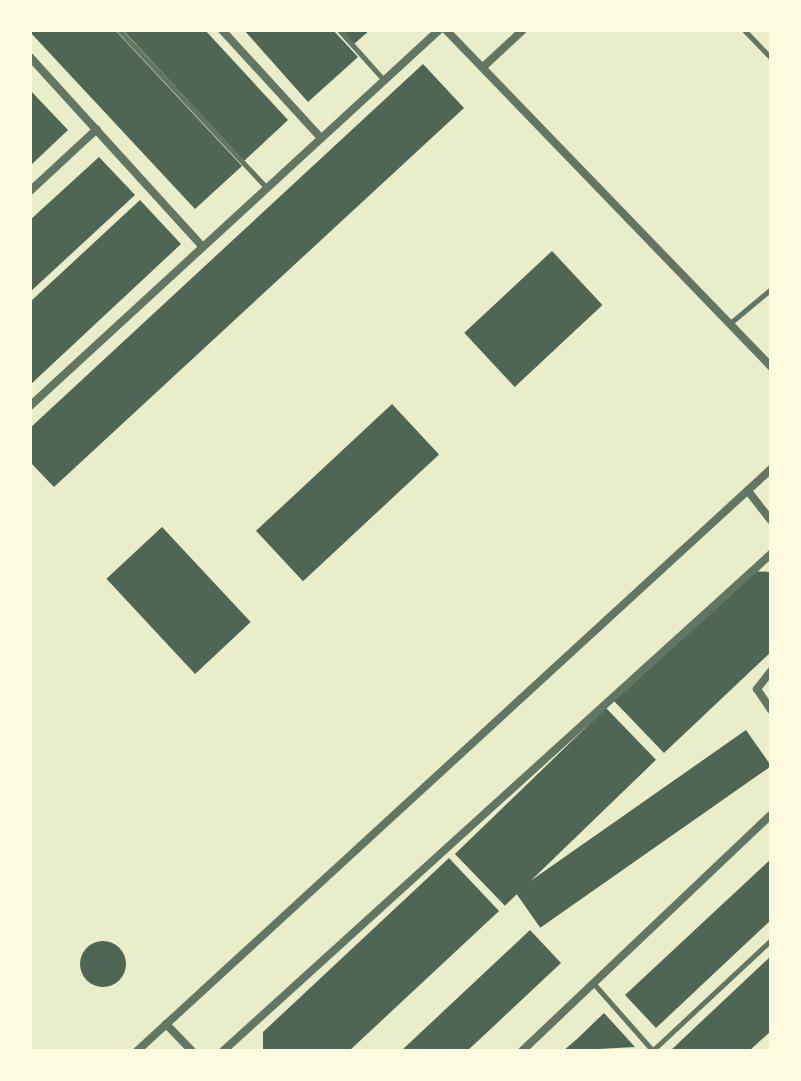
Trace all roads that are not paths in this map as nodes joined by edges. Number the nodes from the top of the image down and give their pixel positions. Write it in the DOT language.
graph roads {
  1 [pos="119,30"];
  2 [pos="222,30"];
  3 [pos="339,30"];
  4 [pos="439,30"];
  5 [pos="446,30"];
  6 [pos="523,30"];
  7 [pos="745,31"];
  8 [pos="30,57"];
  9 [pos="771,58"];
  10 [pos="483,67"];
  11 [pos="382,78"];
  12 [pos="97,129"];
  13 [pos="320,137"];
  14 [pos="265,186"];
  15 [pos="30,191"];
  16 [pos="201,245"];
  17 [pos="771,289"];
  18 [pos="729,324"];
  19 [pos="771,367"];
  20 [pos="30,406"];
  21 [pos="771,469"];
  22 [pos="748,491"];
  23 [pos="771,520"];
  24 [pos="771,554"];
  25 [pos="771,671"];
  26 [pos="771,710"];
  27 [pos="771,815"];
  28 [pos="771,940"];
  29 [pos="594,984"];
  30 [pos="166,1024"];
  31 [pos="137,1051"];
  32 [pos="192,1051"];
  33 [pos="223,1051"];
  34 [pos="522,1051"];
  35 [pos="653,1051"];
  1 -- 14 [label="lane"];
  2 -- 13 [label="street"];
  3 -- 11 [label="lane"];
  4 -- 11 [label="street"];
  5 -- 10 [label="street"];
  6 -- 10 [label="street"];
  7 -- 9 [label="lane"];
  8 -- 12 [label="street"];
  10 -- 18 [label="street"];
  11 -- 13 [label="street"];
  12 -- 15 [label="street"];
  12 -- 16 [label="street"];
  13 -- 14 [label="street"];
  14 -- 16 [label="street"];
  16 -- 20 [label="street"];
  17 -- 18 [label="lane"];
  18 -- 19 [label="street"];
  21 -- 22 [label="street"];
  22 -- 23 [label="street"];
  22 -- 30 [label="street"];
  24 -- 33 [label="street"];
  25 -- 26 [label="street"];
  27 -- 29 [label="street"];
  28 -- 35 [label="lane"];
  29 -- 34 [label="street"];
  29 -- 35 [label="lane"];
  30 -- 31 [label="street"];
  30 -- 32 [label="street"];
}
